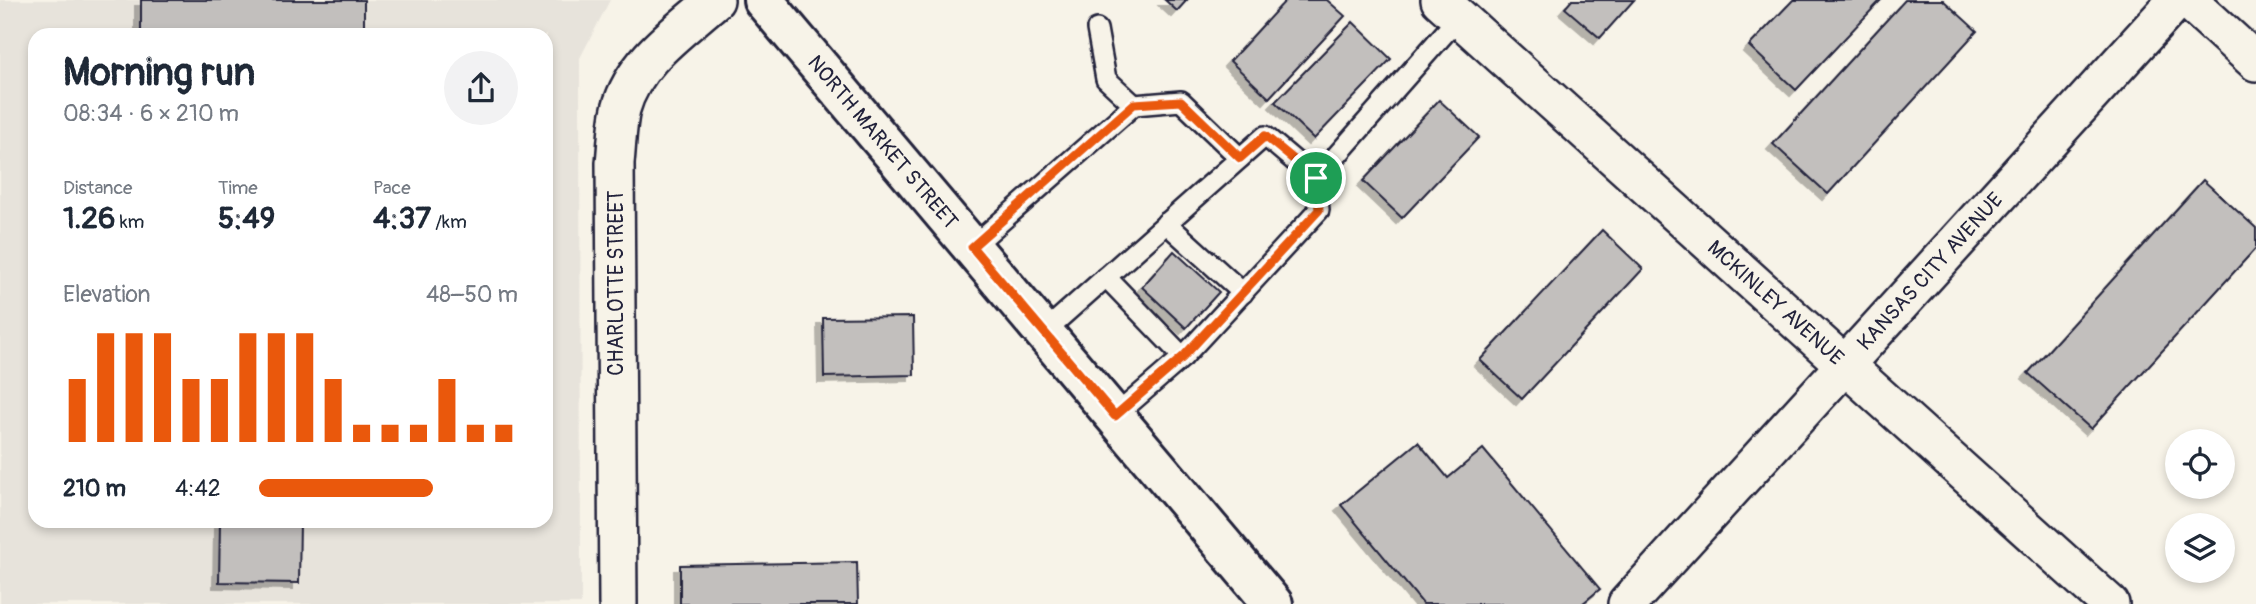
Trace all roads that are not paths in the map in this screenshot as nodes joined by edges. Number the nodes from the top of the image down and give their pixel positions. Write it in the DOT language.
graph roads {
  1 [pos="715,0"];
  2 [pos="763,0"];
  3 [pos="2177,0"];
  4 [pos="2188,0"];
  5 [pos="1450,9"];
  6 [pos="1097,29"];
  7 [pos="2256,62"];
  8 [pos="1134,104"];
  9 [pos="1240,158"];
  10 [pos="1316,178"];
  11 [pos="1166,223"];
  12 [pos="972,247"];
  13 [pos="1106,277"];
  14 [pos="1242,293"];
  15 [pos="1044,332"];
  16 [pos="1183,357"];
  17 [pos="1847,365"];
  18 [pos="1115,416"];
  19 [pos="618,604"];
  20 [pos="1273,604"];
  21 [pos="1627,604"];
  22 [pos="2110,604"];
  1 -- 19 [label="street, CHARLOTTE STREET"];
  2 -- 12 [label="main road, NORTH MARKET STREET"];
  3 -- 17 [label="street, KANSAS CITY AVENUE"];
  4 -- 7 [label="street"];
  5 -- 10 [label="lane"];
  5 -- 17 [label="street, MCKINLEY AVENUE"];
  6 -- 8 [label="lane"];
  8 -- 9 [label="lane"];
  8 -- 12 [label="lane"];
  9 -- 10 [label="lane"];
  9 -- 11 [label="lane"];
  10 -- 14 [label="lane"];
  11 -- 13 [label="lane"];
  11 -- 14 [label="lane"];
  12 -- 15 [label="main road, NORTH MARKET STREET"];
  13 -- 15 [label="lane"];
  13 -- 16 [label="lane"];
  14 -- 16 [label="lane"];
  15 -- 18 [label="main road, NORTH MARKET STREET"];
  16 -- 18 [label="lane"];
  17 -- 21 [label="street, KANSAS CITY AVENUE"];
  17 -- 22 [label="street, MCKINLEY AVENUE"];
  18 -- 20 [label="main road, NORTH MARKET STREET"];
}
